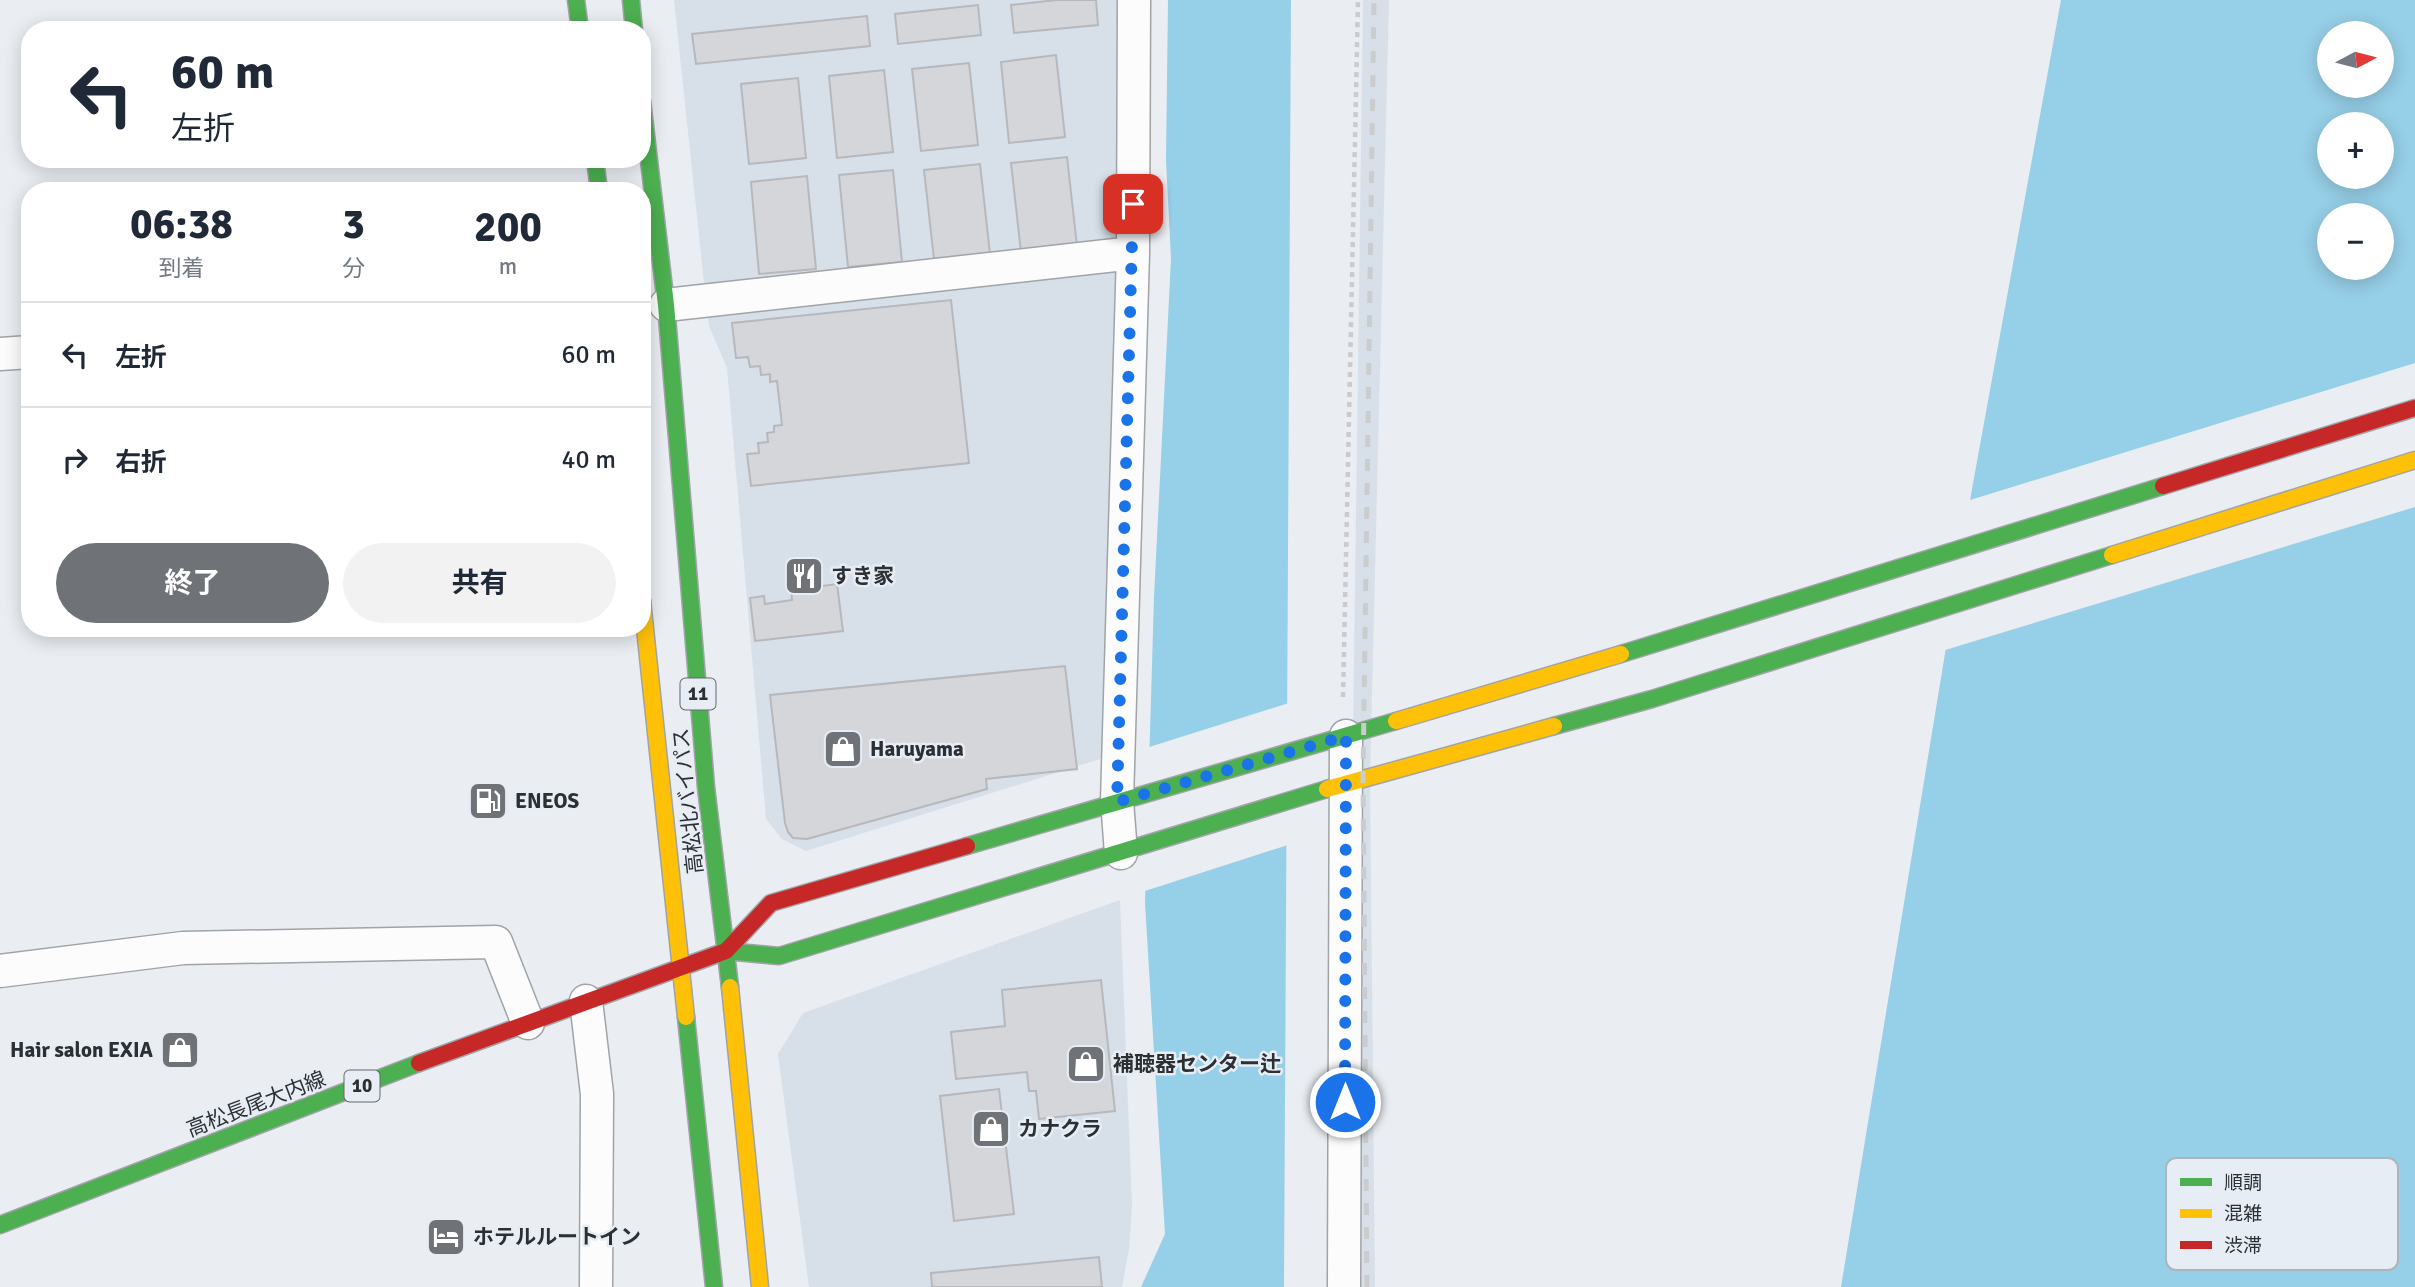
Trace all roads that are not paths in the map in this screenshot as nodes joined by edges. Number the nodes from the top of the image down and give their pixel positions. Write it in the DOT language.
graph roads {
  1 [pos="576,0"];
  2 [pos="631,0"];
  3 [pos="1134,0"];
  4 [pos="579,21"];
  5 [pos="633,21"];
  6 [pos="650,168"];
  7 [pos="1133,253"];
  8 [pos="666,305"];
  9 [pos="21,353"];
  10 [pos="0,354"];
  11 [pos="2415,408"];
  12 [pos="2415,460"];
  13 [pos="646,637"];
  14 [pos="1346,736"];
  15 [pos="1346,784"];
  16 [pos="1128,799"];
  17 [pos="1129,851"];
  18 [pos="726,951"];
  19 [pos="681,967"];
  20 [pos="0,971"];
  21 [pos="586,1001"];
  22 [pos="528,1023"];
  23 [pos="0,1225"];
  24 [pos="596,1287"];
  25 [pos="714,1287"];
  26 [pos="760,1287"];
  27 [pos="1344,1287"];
  1 -- 4 [label="main road"];
  2 -- 5 [label="main road"];
  3 -- 7 [label="street"];
  6 -- 8 [label="main road, 高松北バイパス / 11"];
  7 -- 8 [label="street"];
  7 -- 16 [label="street"];
  8 -- 18 [label="main road, 高松北バイパス / 11"];
  9 -- 10 [label="street"];
  11 -- 14 [label="main road"];
  12 -- 15 [label="main road"];
  13 -- 19 [label="main road, 高松北バイパス / 11"];
  14 -- 15 [label="street"];
  14 -- 16 [label="main road"];
  15 -- 17 [label="main road"];
  15 -- 27 [label="street"];
  16 -- 17 [label="street"];
  16 -- 18 [label="main road"];
  17 -- 18 [label="main road"];
  18 -- 19 [label="main road, 高松長尾大内線 / 10"];
  18 -- 26 [label="main road, 高松北バイパス / 11"];
  19 -- 21 [label="main road, 高松長尾大内線 / 10"];
  19 -- 25 [label="main road, 高松北バイパス / 11"];
  20 -- 22 [label="street"];
  21 -- 22 [label="main road, 高松長尾大内線 / 10"];
  21 -- 24 [label="street"];
  22 -- 23 [label="main road, 高松長尾大内線 / 10"];
}
